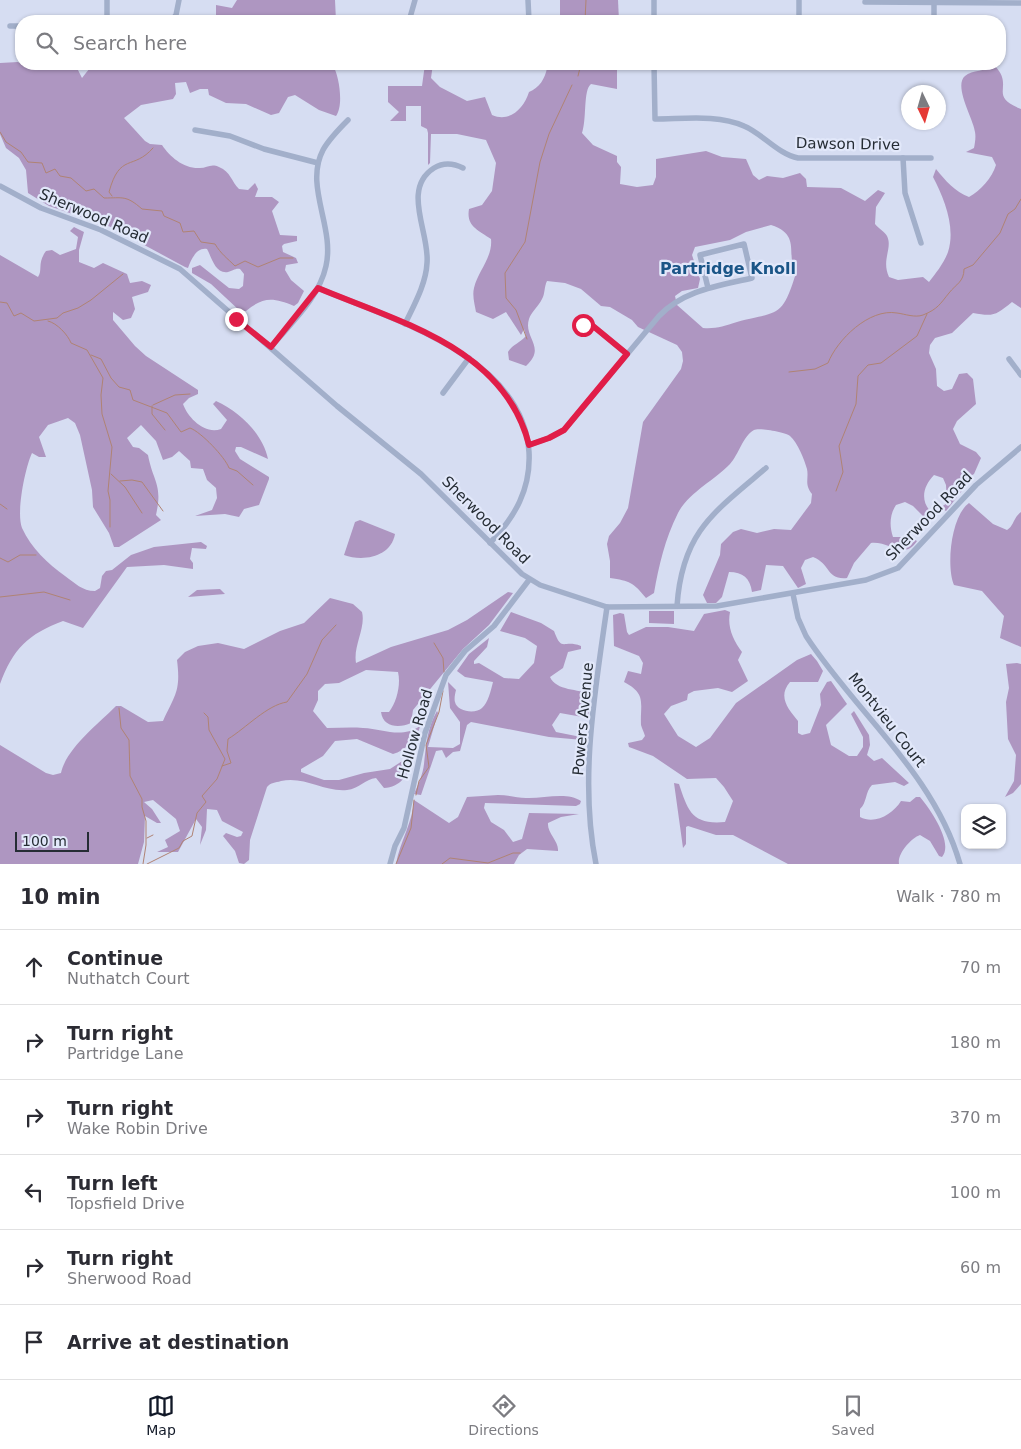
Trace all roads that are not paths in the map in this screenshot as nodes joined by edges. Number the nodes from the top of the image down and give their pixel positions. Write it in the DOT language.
graph roads {
  1 [pos="107,0"];
  2 [pos="179,0"];
  3 [pos="415,0"];
  4 [pos="528,0"];
  5 [pos="654,0"];
  6 [pos="798,0"];
  7 [pos="934,1"];
  8 [pos="865,2"];
  9 [pos="1021,3"];
  10 [pos="107,15"];
  11 [pos="176,15"];
  12 [pos="411,15"];
  13 [pos="529,15"];
  14 [pos="654,15"];
  15 [pos="799,15"];
  16 [pos="934,15"];
  17 [pos="10,26"];
  18 [pos="15,26"];
  19 [pos="654,70"];
  20 [pos="348,120"];
  21 [pos="195,130"];
  22 [pos="903,158"];
  23 [pos="932,158"];
  24 [pos="318,163"];
  25 [pos="463,168"];
  26 [pos="0,186"];
  27 [pos="921,243"];
  28 [pos="318,288"];
  29 [pos="708,288"];
  30 [pos="405,324"];
  31 [pos="583,325"];
  32 [pos="271,347"];
  33 [pos="627,354"];
  34 [pos="469,358"];
  35 [pos="1009,359"];
  36 [pos="1021,375"];
  37 [pos="443,393"];
  38 [pos="529,445"];
  39 [pos="1021,447"];
  40 [pos="766,468"];
  41 [pos="490,543"];
  42 [pos="529,580"];
  43 [pos="792,594"];
  44 [pos="677,606"];
  45 [pos="607,607"];
  46 [pos="390,864"];
  47 [pos="596,864"];
  48 [pos="960,864"];
  1 -- 10 [label="street"];
  2 -- 11 [label="street"];
  3 -- 12 [label="street"];
  4 -- 13 [label="street"];
  5 -- 14 [label="street"];
  6 -- 15 [label="street"];
  7 -- 8 [label="street"];
  7 -- 9 [label="street"];
  7 -- 16 [label="street"];
  17 -- 18 [label="street"];
  19 -- 22 [label="street, Dawson Drive"];
  20 -- 24 [label="street"];
  21 -- 24 [label="street"];
  22 -- 23 [label="street, Dawson Drive"];
  22 -- 27 [label="street"];
  24 -- 28 [label="street"];
  25 -- 30 [label="street"];
  26 -- 32 [label="street, Sherwood Road"];
  28 -- 30 [label="street"];
  28 -- 32 [label="street"];
  29 -- 29 [label="street"];
  29 -- 33 [label="street"];
  30 -- 34 [label="street"];
  31 -- 33 [label="street"];
  32 -- 41 [label="street, Sherwood Road"];
  33 -- 38 [label="street"];
  34 -- 37 [label="street"];
  34 -- 38 [label="street"];
  35 -- 36 [label="street"];
  38 -- 41 [label="street"];
  39 -- 43 [label="street, Sherwood Road"];
  40 -- 44 [label="street"];
  41 -- 42 [label="street, Sherwood Road"];
  42 -- 45 [label="street, Sherwood Road"];
  42 -- 46 [label="street, Hollow Road"];
  43 -- 44 [label="street, Sherwood Road"];
  43 -- 48 [label="street, Montvieu Court"];
  44 -- 45 [label="street, Sherwood Road"];
  45 -- 47 [label="street, Powers Avenue"];
}
